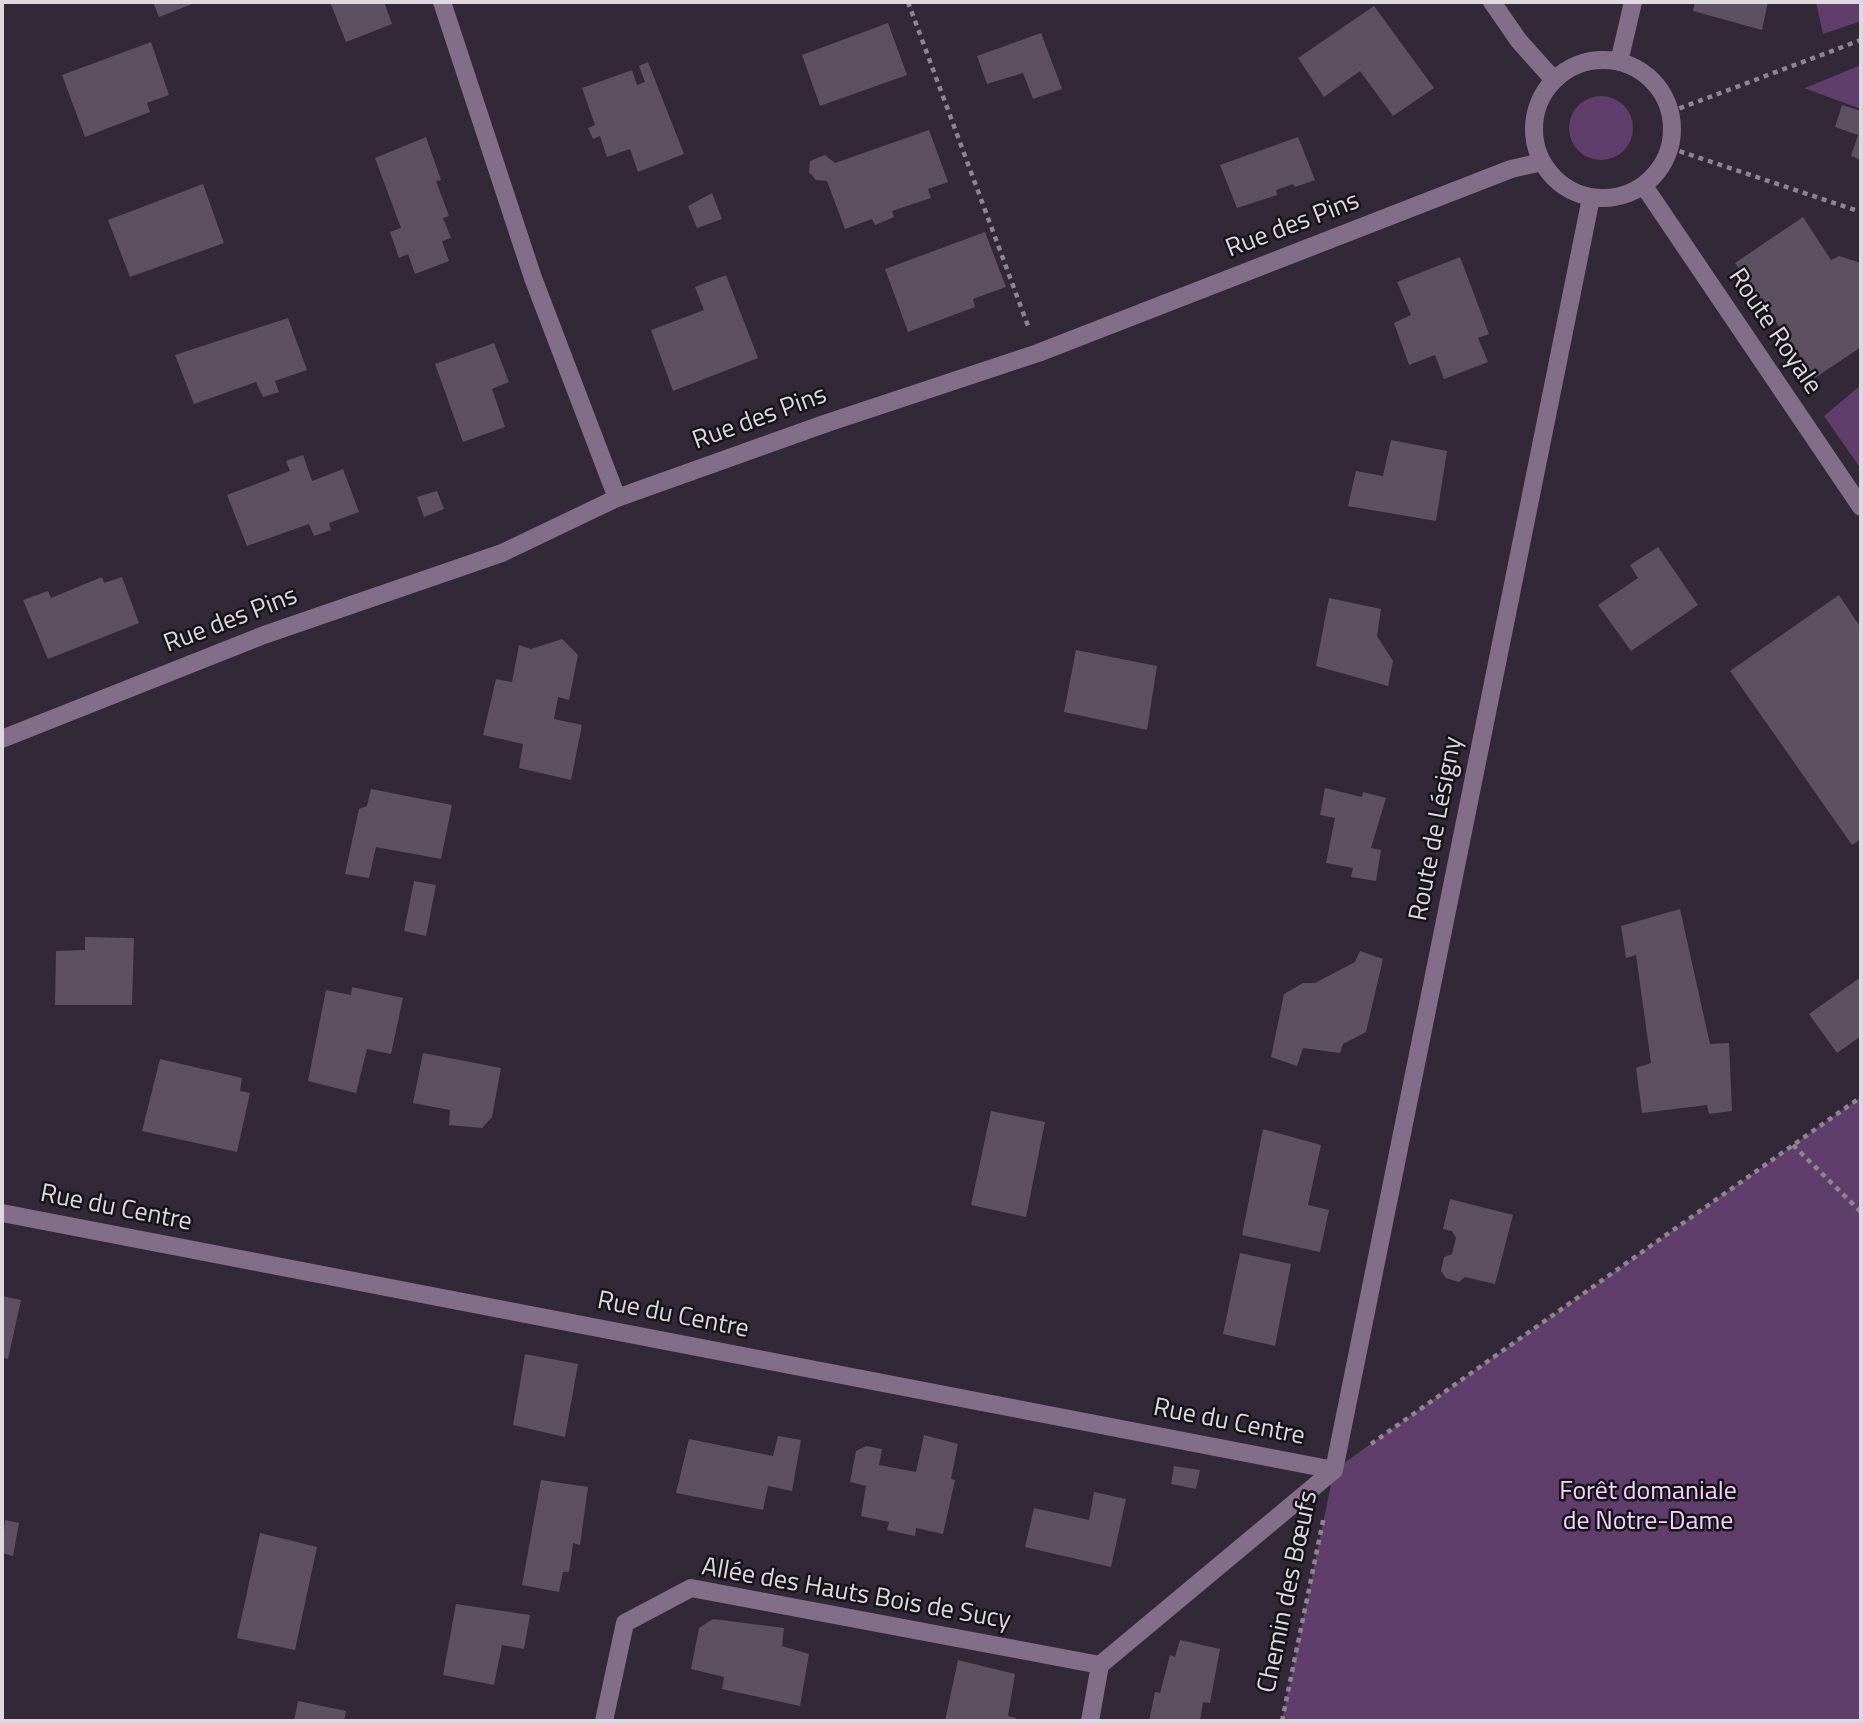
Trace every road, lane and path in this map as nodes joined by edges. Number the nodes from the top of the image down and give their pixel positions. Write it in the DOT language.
graph roads {
  1 [pos="442,2"];
  2 [pos="908,2"];
  3 [pos="1492,2"];
  4 [pos="1633,2"];
  5 [pos="1861,40"];
  6 [pos="1619,62"];
  7 [pos="1554,80"];
  8 [pos="1670,113"];
  9 [pos="1670,148"];
  10 [pos="1542,162"];
  11 [pos="1644,186"];
  12 [pos="1591,198"];
  13 [pos="1861,212"];
  14 [pos="1038,353"];
  15 [pos="617,498"];
  16 [pos="1861,507"];
  17 [pos="2,739"];
  18 [pos="1861,1097"];
  19 [pos="1793,1145"];
  20 [pos="1861,1212"];
  21 [pos="2,1213"];
  22 [pos="1334,1470"];
  23 [pos="1100,1665"];
  24 [pos="604,1721"];
  25 [pos="1090,1721"];
  26 [pos="1282,1721"];
  1 -- 15 [label="street"];
  2 -- 14 [label="path"];
  3 -- 7 [label="street"];
  4 -- 6 [label="street"];
  5 -- 8 [label="path"];
  6 -- 7 [label="street"];
  6 -- 8 [label="street"];
  7 -- 10 [label="street"];
  8 -- 9 [label="street"];
  9 -- 11 [label="street"];
  9 -- 13 [label="path"];
  10 -- 12 [label="street"];
  10 -- 14 [label="street, Rue des Pins"];
  11 -- 12 [label="street"];
  11 -- 16 [label="street, Route Royale"];
  12 -- 22 [label="street, Route de Lésigny"];
  14 -- 15 [label="street, Rue des Pins"];
  15 -- 17 [label="street, Rue des Pins"];
  18 -- 19 [label="path"];
  19 -- 20 [label="path"];
  19 -- 22 [label="path"];
  21 -- 22 [label="street, Rue du Centre"];
  22 -- 23 [label="street"];
  22 -- 26 [label="path, Chemin des Bœufs"];
  23 -- 24 [label="street, Allée des Hauts Bois de Sucy"];
  23 -- 25 [label="street"];
}
